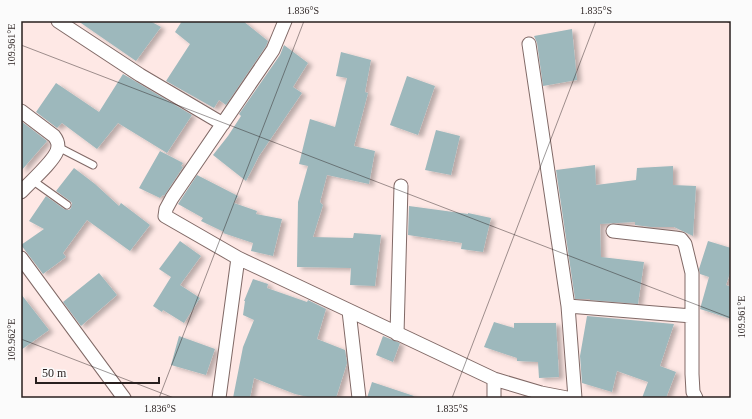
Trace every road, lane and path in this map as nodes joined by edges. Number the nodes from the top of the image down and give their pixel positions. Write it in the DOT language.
graph roads {
  1 [pos="58,21"];
  2 [pos="286,21"];
  3 [pos="529,44"];
  4 [pos="21,111"];
  5 [pos="223,124"];
  6 [pos="58,147"];
  7 [pos="93,165"];
  8 [pos="32,180"];
  9 [pos="401,186"];
  10 [pos="21,192"];
  11 [pos="67,205"];
  12 [pos="613,231"];
  13 [pos="21,258"];
  14 [pos="238,258"];
  15 [pos="568,306"];
  16 [pos="349,311"];
  17 [pos="692,316"];
  18 [pos="397,334"];
  19 [pos="494,379"];
  20 [pos="124,398"];
  21 [pos="219,398"];
  22 [pos="359,398"];
  23 [pos="494,398"];
  24 [pos="567,398"];
  25 [pos="575,398"];
  26 [pos="696,398"];
  1 -- 5 [label="street"];
  2 -- 5 [label="street"];
  3 -- 15 [label="street"];
  4 -- 6 [label="street"];
  5 -- 14 [label="street"];
  6 -- 7 [label="lane"];
  6 -- 8 [label="street"];
  8 -- 10 [label="street"];
  8 -- 11 [label="lane"];
  9 -- 18 [label="street"];
  12 -- 17 [label="street"];
  13 -- 20 [label="street"];
  14 -- 16 [label="street"];
  14 -- 21 [label="street"];
  15 -- 17 [label="street"];
  15 -- 25 [label="street"];
  16 -- 18 [label="street"];
  16 -- 22 [label="street"];
  17 -- 26 [label="street"];
  18 -- 19 [label="street"];
  19 -- 23 [label="street"];
  19 -- 24 [label="street"];
}
